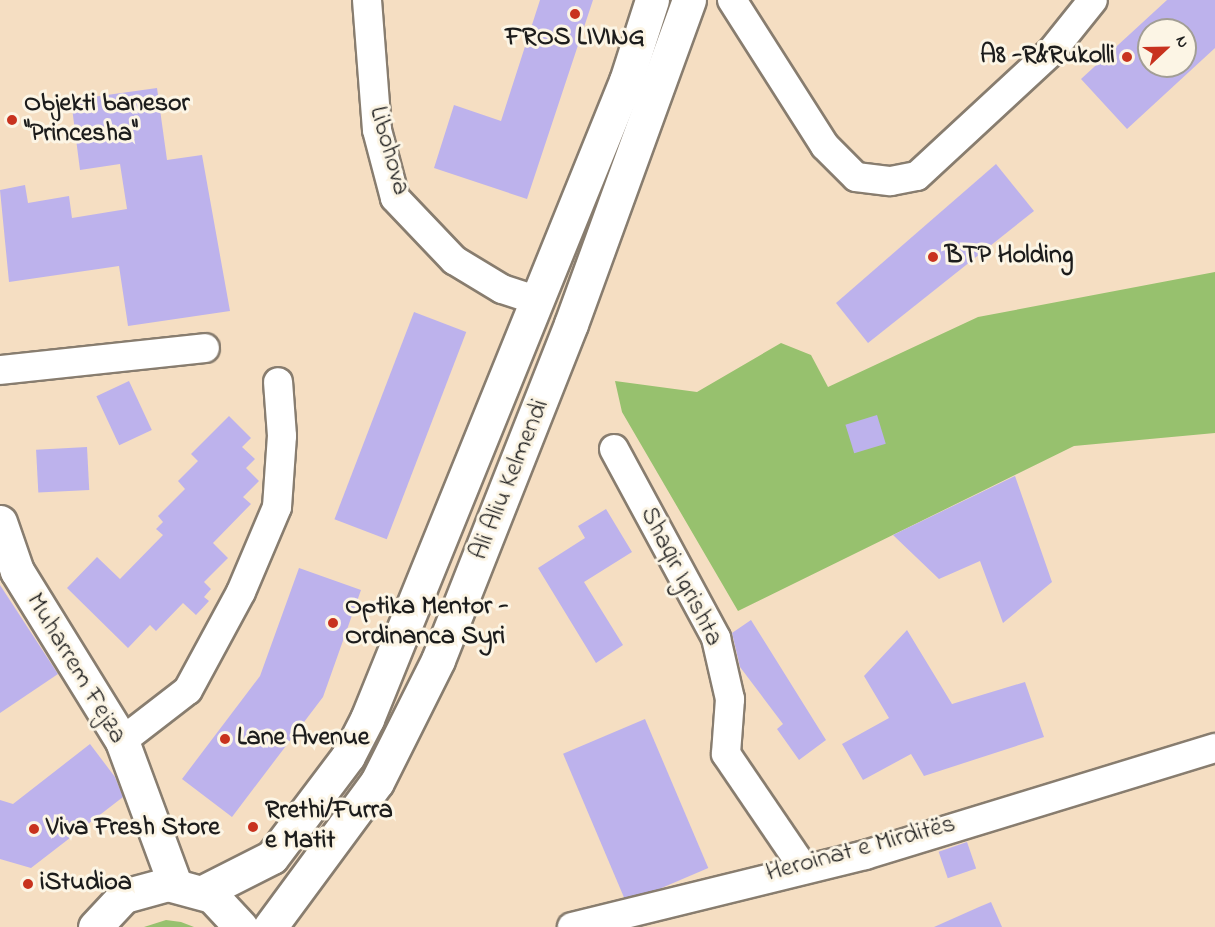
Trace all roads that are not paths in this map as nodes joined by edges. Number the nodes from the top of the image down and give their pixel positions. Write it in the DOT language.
graph roads {
  1 [pos="367,0"];
  2 [pos="652,0"];
  3 [pos="689,0"];
  4 [pos="732,0"];
  5 [pos="1093,0"];
  6 [pos="538,301"];
  7 [pos="205,348"];
  8 [pos="0,370"];
  9 [pos="278,382"];
  10 [pos="614,449"];
  11 [pos="0,522"];
  12 [pos="122,741"];
  13 [pos="1215,748"];
  14 [pos="802,866"];
  15 [pos="189,888"];
  16 [pos="95,927"];
  17 [pos="242,927"];
  18 [pos="270,927"];
  19 [pos="572,927"];
  1 -- 6 [label="street, Libohova"];
  2 -- 6 [label="main road, Ali Aliu Kelmendi"];
  3 -- 18 [label="main road, Ali Aliu Kelmendi"];
  4 -- 5 [label="street"];
  6 -- 15 [label="main road, Ali Aliu Kelmendi"];
  7 -- 8 [label="street"];
  9 -- 12 [label="street"];
  10 -- 14 [label="street, Shaqir Igrishta"];
  11 -- 12 [label="main road, Muharrem Fejza"];
  12 -- 15 [label="main road, Muharrem Fejza"];
  13 -- 14 [label="street, Heroinat e Mirditës"];
  14 -- 19 [label="street, Heroinat e Mirditës"];
  15 -- 16 [label="main road, Ali Aliu Kelmendi"];
  15 -- 17 [label="main road"];
}
